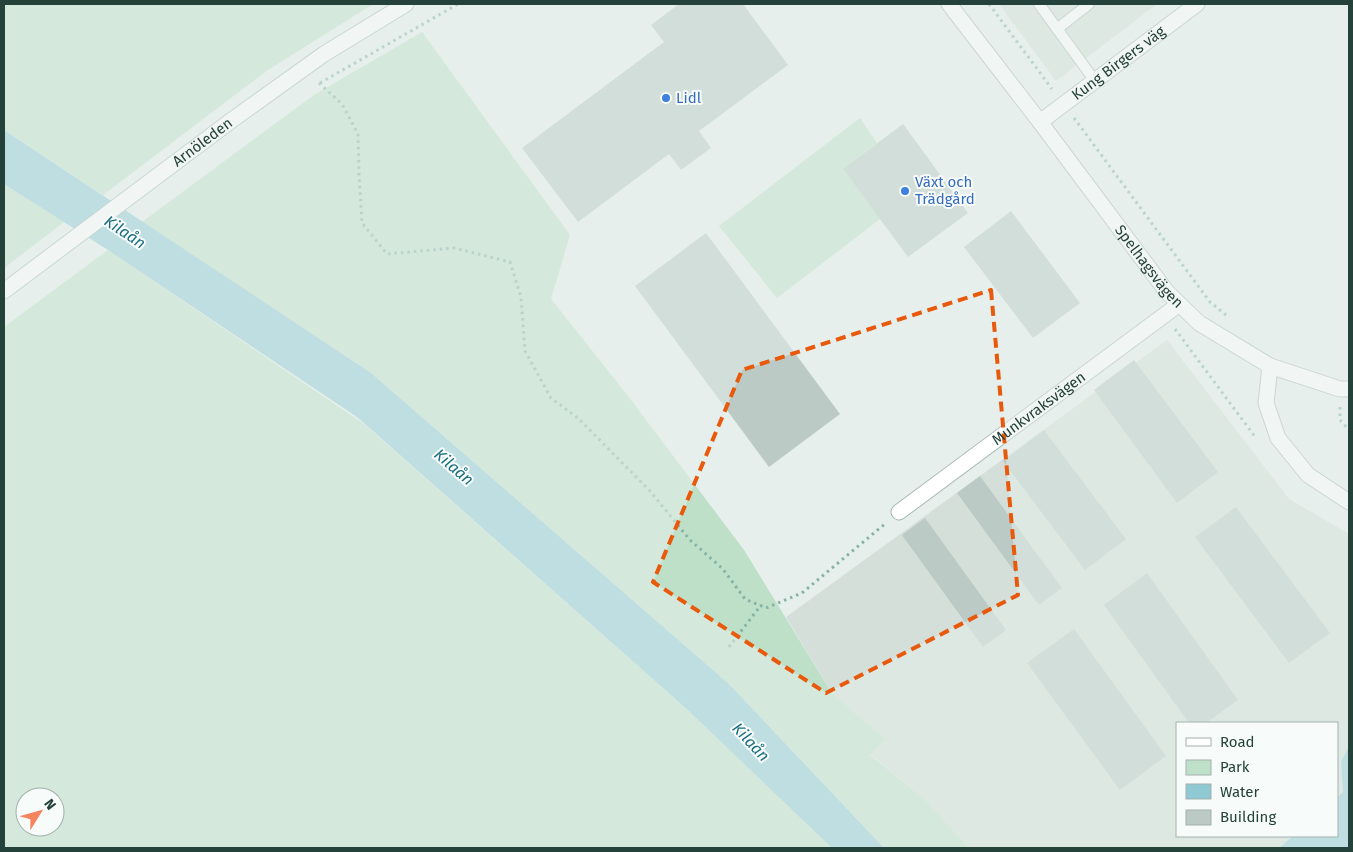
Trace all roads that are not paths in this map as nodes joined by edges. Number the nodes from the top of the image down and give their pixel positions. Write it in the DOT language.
graph roads {
  1 [pos="406,4"];
  2 [pos="949,4"];
  3 [pos="1039,4"];
  4 [pos="1089,4"];
  5 [pos="1196,4"];
  6 [pos="1057,29"];
  7 [pos="1095,81"];
  8 [pos="1040,122"];
  9 [pos="4,290"];
  10 [pos="1178,305"];
  11 [pos="1270,366"];
  12 [pos="1344,389"];
  13 [pos="1349,502"];
  14 [pos="899,512"];
  1 -- 9 [label="street, Arnöleden"];
  2 -- 8 [label="street, Spelhagsvägen"];
  3 -- 6 [label="lane"];
  4 -- 6 [label="lane"];
  5 -- 7 [label="street, Kung Birgers väg"];
  6 -- 7 [label="lane"];
  7 -- 8 [label="street, Kung Birgers väg"];
  8 -- 10 [label="street, Spelhagsvägen"];
  10 -- 11 [label="street, Spelhagsvägen"];
  10 -- 14 [label="street, Munkvraksvägen"];
  11 -- 12 [label="street, Spelhagsvägen"];
  11 -- 13 [label="street"];
}
